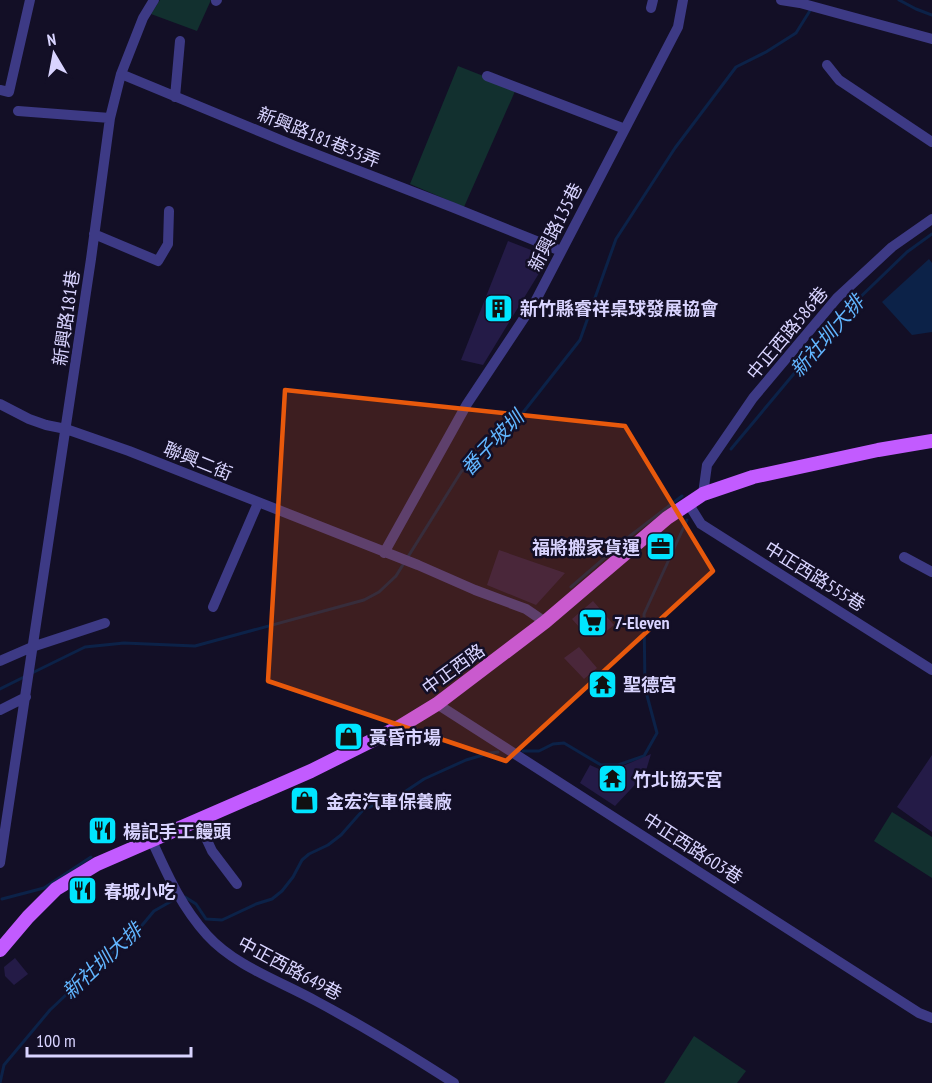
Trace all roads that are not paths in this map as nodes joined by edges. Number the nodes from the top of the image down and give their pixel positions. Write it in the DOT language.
graph roads {
  1 [pos="30,0"];
  2 [pos="154,0"];
  3 [pos="682,0"];
  4 [pos="781,0"];
  5 [pos="932,39"];
  6 [pos="180,41"];
  7 [pos="827,65"];
  8 [pos="121,74"];
  9 [pos="488,76"];
  10 [pos="0,90"];
  11 [pos="175,97"];
  12 [pos="18,111"];
  13 [pos="110,118"];
  14 [pos="625,129"];
  15 [pos="932,142"];
  16 [pos="169,211"];
  17 [pos="932,219"];
  18 [pos="94,234"];
  19 [pos="561,251"];
  20 [pos="0,404"];
  21 [pos="66,429"];
  22 [pos="932,441"];
  23 [pos="703,494"];
  24 [pos="258,503"];
  25 [pos="688,503"];
  26 [pos="384,553"];
  27 [pos="904,557"];
  28 [pos="931,569"];
  29 [pos="213,607"];
  30 [pos="544,621"];
  31 [pos="105,623"];
  32 [pos="32,647"];
  33 [pos="0,661"];
  34 [pos="932,670"];
  35 [pos="26,697"];
  36 [pos="437,704"];
  37 [pos="0,710"];
  38 [pos="198,821"];
  39 [pos="152,841"];
  40 [pos="0,863"];
  41 [pos="237,884"];
  42 [pos="0,950"];
  43 [pos="932,1018"];
  44 [pos="454,1083"];
  1 -- 10 [label="street"];
  2 -- 8 [label="street, 新興路181巷"];
  3 -- 14 [label="street, 新興路135巷"];
  4 -- 5 [label="street"];
  6 -- 11 [label="street"];
  7 -- 15 [label="street"];
  8 -- 11 [label="street, 新興路181巷33弄"];
  8 -- 13 [label="street, 新興路181巷"];
  9 -- 14 [label="street"];
  11 -- 19 [label="street, 新興路181巷33弄"];
  12 -- 13 [label="street"];
  13 -- 18 [label="street, 新興路181巷"];
  14 -- 19 [label="street, 新興路135巷"];
  16 -- 18 [label="street"];
  17 -- 23 [label="street, 中正西路586巷"];
  18 -- 21 [label="street, 新興路181巷"];
  19 -- 26 [label="street, 新興路135巷"];
  20 -- 21 [label="street, 聯興二街"];
  21 -- 24 [label="street, 聯興二街"];
  21 -- 32 [label="street, 新興路181巷"];
  22 -- 23 [label="main road, 中正西路"];
  23 -- 25 [label="main road, 中正西路"];
  24 -- 26 [label="street, 聯興二街"];
  24 -- 29 [label="street"];
  25 -- 30 [label="main road, 中正西路"];
  25 -- 34 [label="street, 中正西路555巷"];
  26 -- 30 [label="street, 聯興二街"];
  27 -- 28 [label="street"];
  30 -- 36 [label="main road, 中正西路"];
  31 -- 32 [label="street"];
  32 -- 33 [label="street"];
  32 -- 35 [label="street, 新興路181巷"];
  35 -- 37 [label="street"];
  35 -- 40 [label="street, 新興路181巷"];
  36 -- 38 [label="main road, 中正西路"];
  36 -- 43 [label="street, 中正西路603巷"];
  38 -- 39 [label="main road, 中正西路"];
  38 -- 41 [label="street"];
  39 -- 42 [label="main road, 中正西路"];
  39 -- 44 [label="street, 中正西路649巷"];
}
